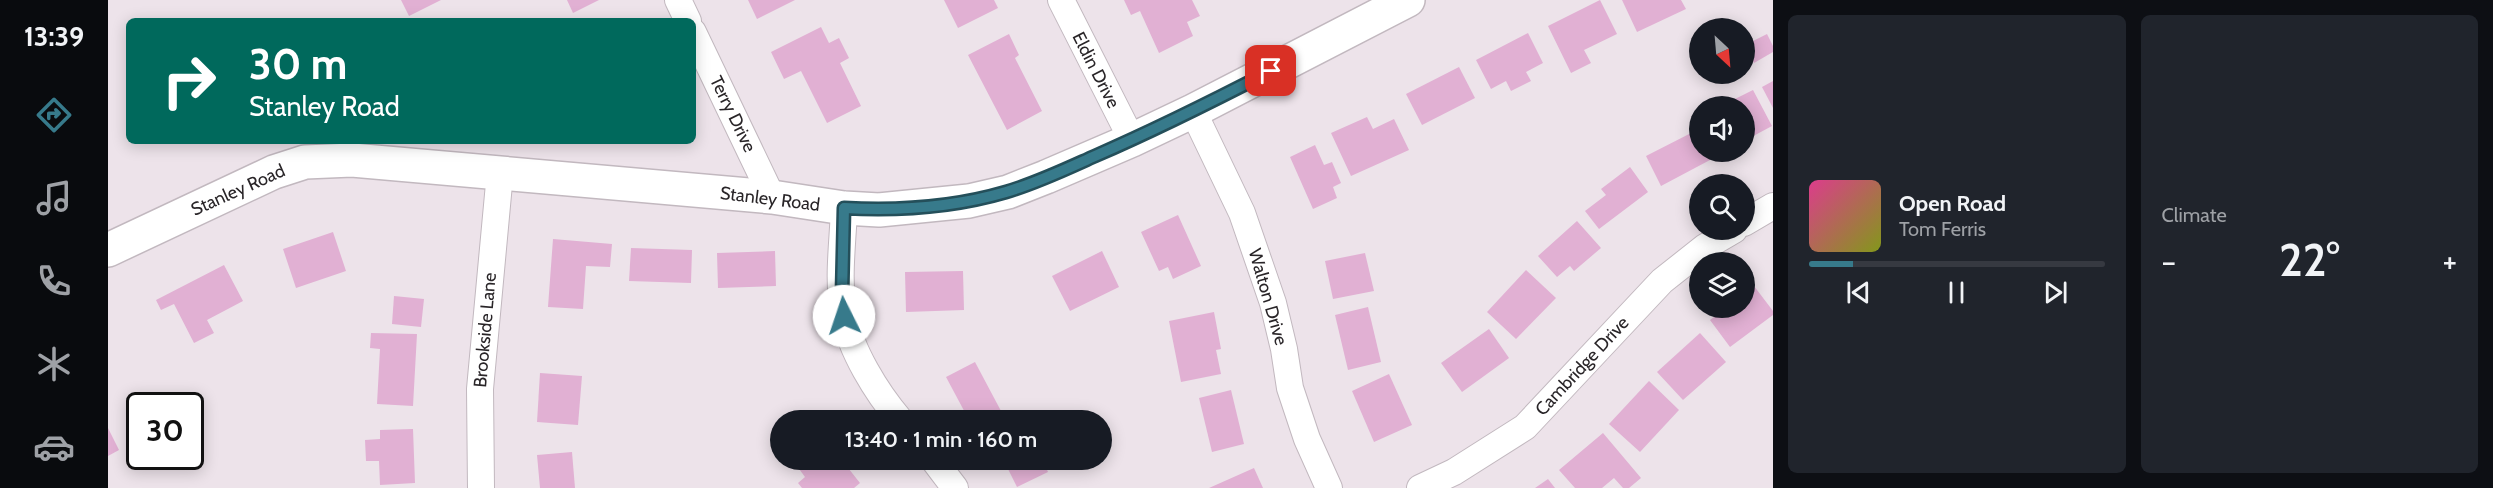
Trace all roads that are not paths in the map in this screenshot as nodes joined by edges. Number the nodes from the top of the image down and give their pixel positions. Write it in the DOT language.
graph roads {
  1 [pos="678,0"];
  2 [pos="1061,0"];
  3 [pos="1408,0"];
  4 [pos="687,18"];
  5 [pos="696,38"];
  6 [pos="1193,111"];
  7 [pos="1132,140"];
  8 [pos="500,172"];
  9 [pos="772,197"];
  10 [pos="1773,206"];
  11 [pos="844,208"];
  12 [pos="1755,217"];
  13 [pos="1717,240"];
  14 [pos="108,250"];
  15 [pos="892,410"];
  16 [pos="941,470"];
  17 [pos="481,488"];
  18 [pos="955,488"];
  19 [pos="1329,488"];
  20 [pos="1420,488"];
  1 -- 4 [label="street"];
  2 -- 7 [label="street, Eldin Drive"];
  3 -- 6 [label="street, Stanley Road"];
  5 -- 9 [label="street, Terry Drive"];
  6 -- 7 [label="street, Stanley Road"];
  6 -- 19 [label="street, Walton Drive"];
  7 -- 11 [label="street, Stanley Road"];
  8 -- 9 [label="street, Stanley Road"];
  8 -- 14 [label="street, Stanley Road"];
  8 -- 17 [label="street, Brookside Lane"];
  9 -- 11 [label="street, Stanley Road"];
  10 -- 12 [label="street"];
  11 -- 15 [label="street"];
  13 -- 20 [label="street, Cambridge Drive"];
  16 -- 18 [label="street"];
}
